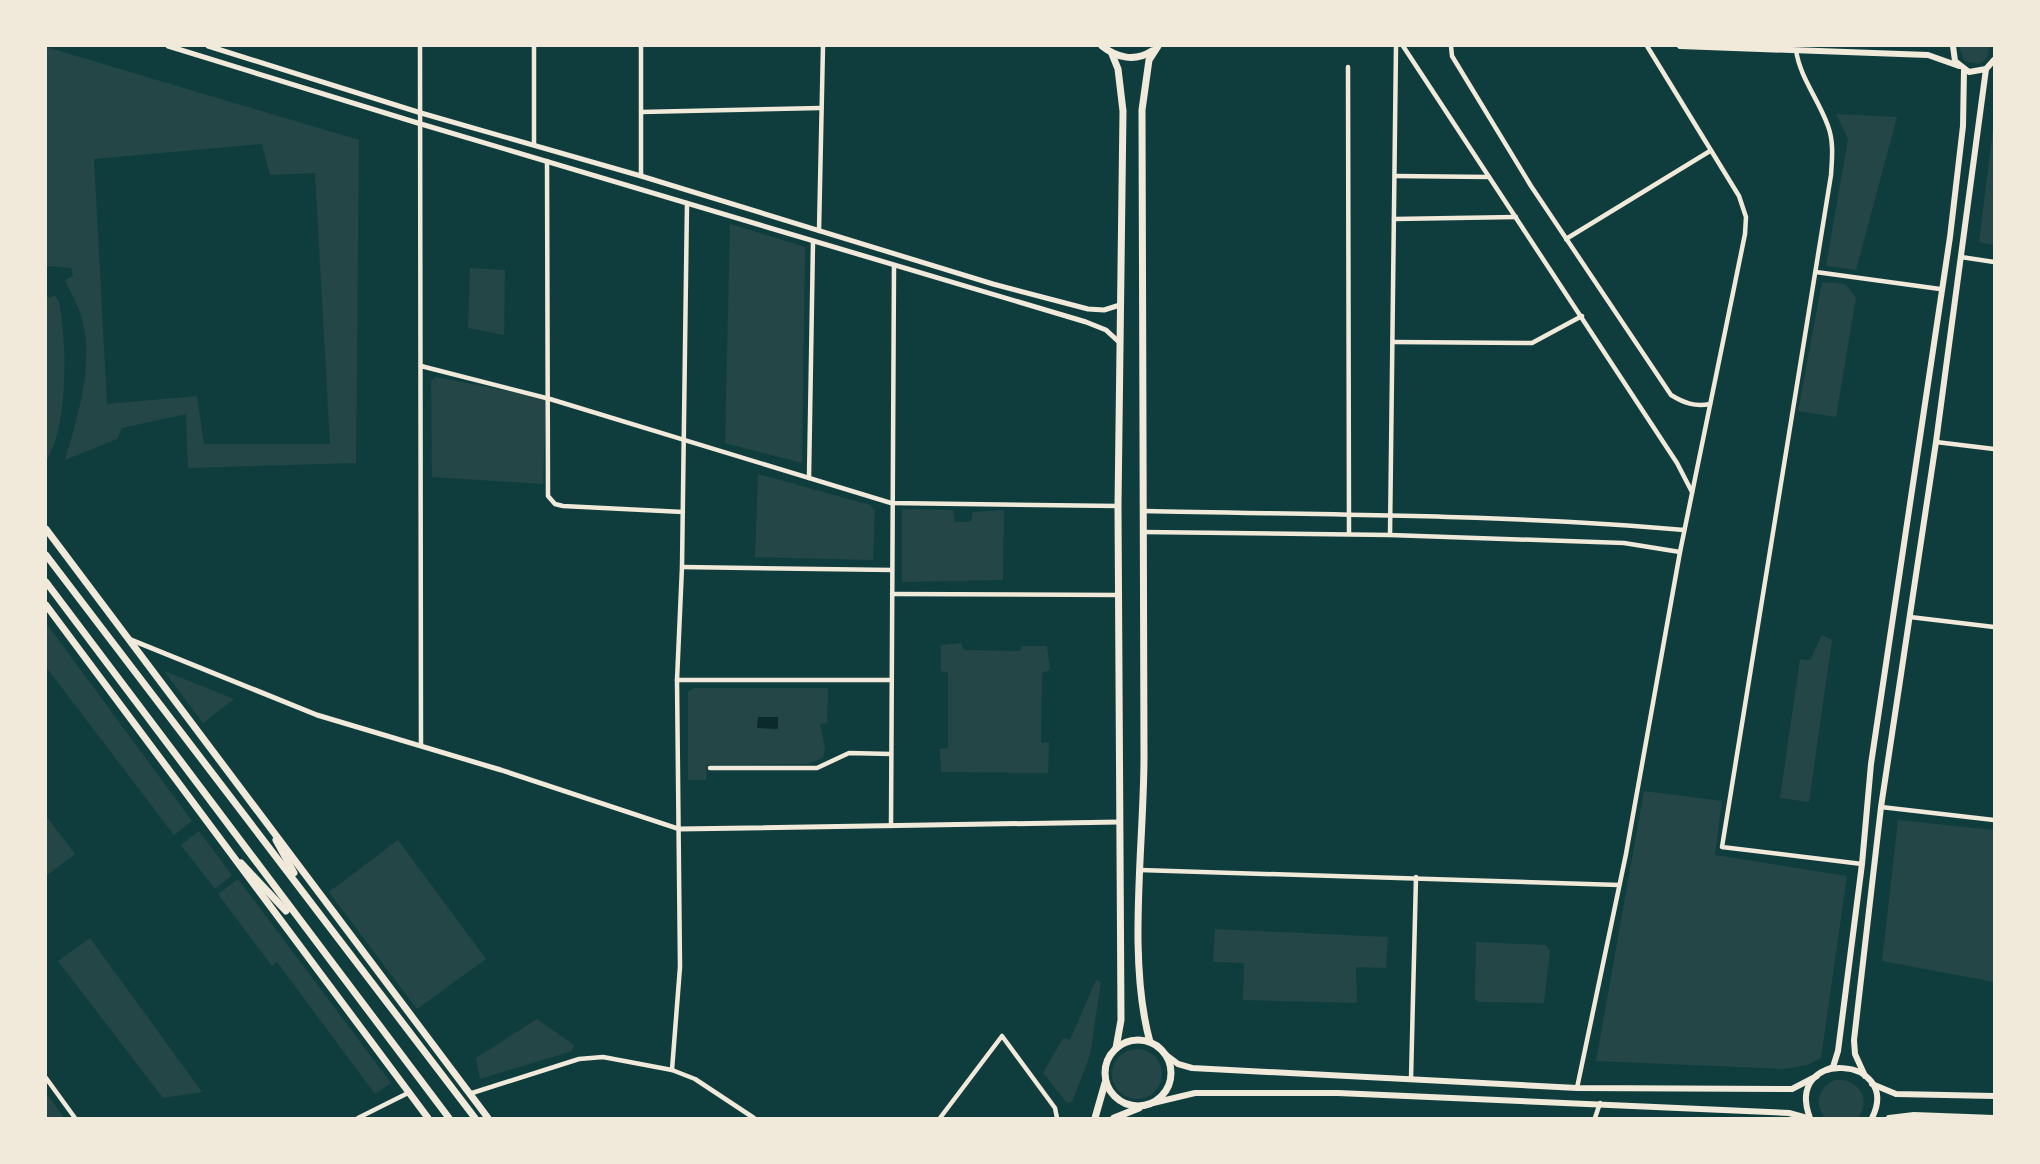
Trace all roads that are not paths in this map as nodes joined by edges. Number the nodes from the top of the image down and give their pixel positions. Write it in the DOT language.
graph roads {
  1 [pos="169,46"];
  2 [pos="208,46"];
  3 [pos="237,46"];
  4 [pos="421,46"];
  5 [pos="534,46"];
  6 [pos="641,46"];
  7 [pos="822,46"];
  8 [pos="1102,46"];
  9 [pos="1158,46"];
  10 [pos="1396,46"];
  11 [pos="1403,46"];
  12 [pos="1451,46"];
  13 [pos="1647,46"];
  14 [pos="1680,46"];
  15 [pos="1953,46"];
  16 [pos="1796,50"];
  17 [pos="237,54"];
  18 [pos="1112,54"];
  19 [pos="1992,65"];
  20 [pos="1348,67"];
  21 [pos="1961,68"];
  22 [pos="821,108"];
  23 [pos="641,112"];
  24 [pos="421,113"];
  25 [pos="421,124"];
  26 [pos="534,145"];
  27 [pos="1710,151"];
  28 [pos="547,160"];
  29 [pos="641,176"];
  30 [pos="1395,176"];
  31 [pos="1490,177"];
  32 [pos="687,204"];
  33 [pos="1517,216"];
  34 [pos="1395,219"];
  35 [pos="819,231"];
  36 [pos="1566,239"];
  37 [pos="813,242"];
  38 [pos="1961,257"];
  39 [pos="1994,262"];
  40 [pos="894,266"];
  41 [pos="1816,272"];
  42 [pos="1940,289"];
  43 [pos="1120,305"];
  44 [pos="1582,316"];
  45 [pos="1119,342"];
  46 [pos="1393,342"];
  47 [pos="421,366"];
  48 [pos="550,400"];
  49 [pos="1710,404"];
  50 [pos="683,442"];
  51 [pos="1936,442"];
  52 [pos="1994,449"];
  53 [pos="809,478"];
  54 [pos="1693,493"];
  55 [pos="891,503"];
  56 [pos="1118,506"];
  57 [pos="1143,510"];
  58 [pos="682,512"];
  59 [pos="1349,515"];
  60 [pos="1391,516"];
  61 [pos="46,529"];
  62 [pos="1684,530"];
  63 [pos="1142,532"];
  64 [pos="1349,534"];
  65 [pos="1390,535"];
  66 [pos="1680,552"];
  67 [pos="46,555"];
  68 [pos="682,567"];
  69 [pos="892,570"];
  70 [pos="46,582"];
  71 [pos="892,594"];
  72 [pos="1119,595"];
  73 [pos="46,605"];
  74 [pos="1910,617"];
  75 [pos="1994,627"];
  76 [pos="127,638"];
  77 [pos="677,680"];
  78 [pos="890,680"];
  79 [pos="421,745"];
  80 [pos="891,754"];
  81 [pos="710,768"];
  82 [pos="1881,807"];
  83 [pos="1994,820"];
  84 [pos="266,822"];
  85 [pos="1119,822"];
  86 [pos="891,826"];
  87 [pos="679,829"];
  88 [pos="219,840"];
  89 [pos="1862,863"];
  90 [pos="1140,870"];
  91 [pos="1416,877"];
  92 [pos="1619,885"];
  93 [pos="306,895"];
  94 [pos="307,933"];
  95 [pos="1150,1042"];
  96 [pos="1116,1048"];
  97 [pos="1166,1055"];
  98 [pos="672,1070"];
  99 [pos="1826,1070"];
  100 [pos="1817,1076"];
  101 [pos="1866,1076"];
  102 [pos="46,1078"];
  103 [pos="1411,1079"];
  104 [pos="1105,1082"];
  105 [pos="1872,1084"];
  106 [pos="1577,1088"];
  107 [pos="408,1093"];
  108 [pos="469,1094"];
  109 [pos="1994,1097"];
  110 [pos="1601,1102"];
  111 [pos="1153,1103"];
  112 [pos="1143,1107"];
  113 [pos="75,1118"];
  114 [pos="358,1118"];
  115 [pos="428,1118"];
  116 [pos="447,1118"];
  117 [pos="477,1118"];
  118 [pos="488,1118"];
  119 [pos="754,1118"];
  120 [pos="940,1118"];
  121 [pos="1057,1118"];
  122 [pos="1095,1118"];
  123 [pos="1114,1118"];
  124 [pos="1594,1118"];
  125 [pos="1809,1118"];
  126 [pos="1872,1118"];
  127 [pos="1889,1118"];
  128 [pos="1994,1118"];
  1 -- 25 [label="street"];
  2 -- 17 [label="street"];
  3 -- 17 [label="street"];
  4 -- 24 [label="street"];
  5 -- 26 [label="street"];
  6 -- 23 [label="street"];
  7 -- 22 [label="street"];
  8 -- 18 [label="highway"];
  9 -- 18 [label="highway"];
  9 -- 57 [label="highway"];
  10 -- 30 [label="street"];
  11 -- 31 [label="street"];
  12 -- 36 [label="street"];
  13 -- 27 [label="street"];
  14 -- 16 [label="main road"];
  15 -- 21 [label="main road"];
  16 -- 21 [label="main road"];
  16 -- 41 [label="street"];
  17 -- 24 [label="street"];
  18 -- 43 [label="highway"];
  19 -- 21 [label="main road"];
  19 -- 38 [label="main road"];
  20 -- 59 [label="street"];
  21 -- 42 [label="main road"];
  22 -- 23 [label="street"];
  22 -- 35 [label="street"];
  23 -- 29 [label="street"];
  24 -- 25 [label="street"];
  24 -- 26 [label="street"];
  25 -- 28 [label="street"];
  25 -- 47 [label="street"];
  26 -- 29 [label="street"];
  27 -- 36 [label="street"];
  27 -- 49 [label="street"];
  28 -- 32 [label="street"];
  28 -- 48 [label="street"];
  29 -- 35 [label="street"];
  30 -- 31 [label="street"];
  30 -- 34 [label="street"];
  31 -- 33 [label="street"];
  32 -- 37 [label="street"];
  32 -- 50 [label="street"];
  33 -- 34 [label="street"];
  33 -- 44 [label="street"];
  34 -- 46 [label="street"];
  35 -- 43 [label="street"];
  36 -- 49 [label="street"];
  37 -- 40 [label="street"];
  37 -- 53 [label="street"];
  38 -- 39 [label="street"];
  38 -- 51 [label="main road"];
  40 -- 45 [label="street"];
  40 -- 55 [label="street"];
  41 -- 42 [label="street"];
  41 -- 89 [label="street"];
  42 -- 89 [label="main road"];
  43 -- 45 [label="highway"];
  44 -- 46 [label="street"];
  44 -- 54 [label="street"];
  45 -- 56 [label="highway"];
  46 -- 60 [label="street"];
  47 -- 48 [label="street"];
  47 -- 79 [label="street"];
  48 -- 50 [label="street"];
  48 -- 58 [label="street"];
  49 -- 54 [label="street"];
  50 -- 53 [label="street"];
  50 -- 58 [label="street"];
  51 -- 52 [label="street"];
  51 -- 74 [label="main road"];
  53 -- 55 [label="street"];
  54 -- 62 [label="street"];
  55 -- 56 [label="street"];
  55 -- 69 [label="street"];
  56 -- 72 [label="highway"];
  57 -- 59 [label="street"];
  57 -- 63 [label="highway"];
  58 -- 68 [label="street"];
  59 -- 60 [label="street"];
  59 -- 64 [label="street"];
  60 -- 62 [label="street"];
  60 -- 65 [label="street"];
  61 -- 76 [label="highway"];
  62 -- 66 [label="street"];
  63 -- 64 [label="street"];
  63 -- 90 [label="highway"];
  64 -- 65 [label="street"];
  65 -- 66 [label="street"];
  66 -- 92 [label="street"];
  67 -- 93 [label="highway"];
  68 -- 69 [label="street"];
  68 -- 77 [label="street"];
  69 -- 71 [label="street"];
  70 -- 94 [label="highway"];
  71 -- 72 [label="street"];
  71 -- 78 [label="street"];
  72 -- 85 [label="highway"];
  73 -- 88 [label="highway"];
  74 -- 75 [label="street"];
  74 -- 82 [label="main road"];
  76 -- 79 [label="street"];
  76 -- 84 [label="highway"];
  77 -- 78 [label="street"];
  77 -- 87 [label="street"];
  78 -- 80 [label="street"];
  79 -- 87 [label="street"];
  80 -- 81 [label="street"];
  80 -- 86 [label="street"];
  82 -- 83 [label="street"];
  82 -- 101 [label="main road"];
  84 -- 93 [label="highway"];
  84 -- 108 [label="highway"];
  85 -- 86 [label="street"];
  85 -- 96 [label="highway"];
  86 -- 87 [label="street"];
  87 -- 98 [label="street"];
  88 -- 94 [label="highway"];
  88 -- 107 [label="highway"];
  89 -- 99 [label="main road"];
  90 -- 91 [label="street"];
  90 -- 95 [label="highway"];
  91 -- 92 [label="street"];
  91 -- 103 [label="street"];
  92 -- 106 [label="street"];
  93 -- 117 [label="highway"];
  94 -- 116 [label="highway"];
  95 -- 96 [label="highway"];
  95 -- 97 [label="highway"];
  96 -- 104 [label="highway"];
  97 -- 103 [label="main road"];
  97 -- 111 [label="highway"];
  98 -- 108 [label="street"];
  98 -- 119 [label="street"];
  99 -- 100 [label="main road"];
  99 -- 101 [label="main road"];
  100 -- 106 [label="main road"];
  100 -- 125 [label="main road"];
  101 -- 105 [label="main road"];
  102 -- 113 [label="street"];
  103 -- 106 [label="main road"];
  104 -- 112 [label="highway"];
  104 -- 122 [label="highway"];
  105 -- 109 [label="main road"];
  105 -- 126 [label="main road"];
  107 -- 114 [label="street"];
  107 -- 115 [label="highway"];
  108 -- 118 [label="highway"];
  110 -- 111 [label="main road"];
  110 -- 124 [label="street"];
  110 -- 125 [label="main road"];
  111 -- 112 [label="highway"];
  112 -- 123 [label="highway"];
  120 -- 121 [label="street"];
  127 -- 128 [label="main road"];
}
